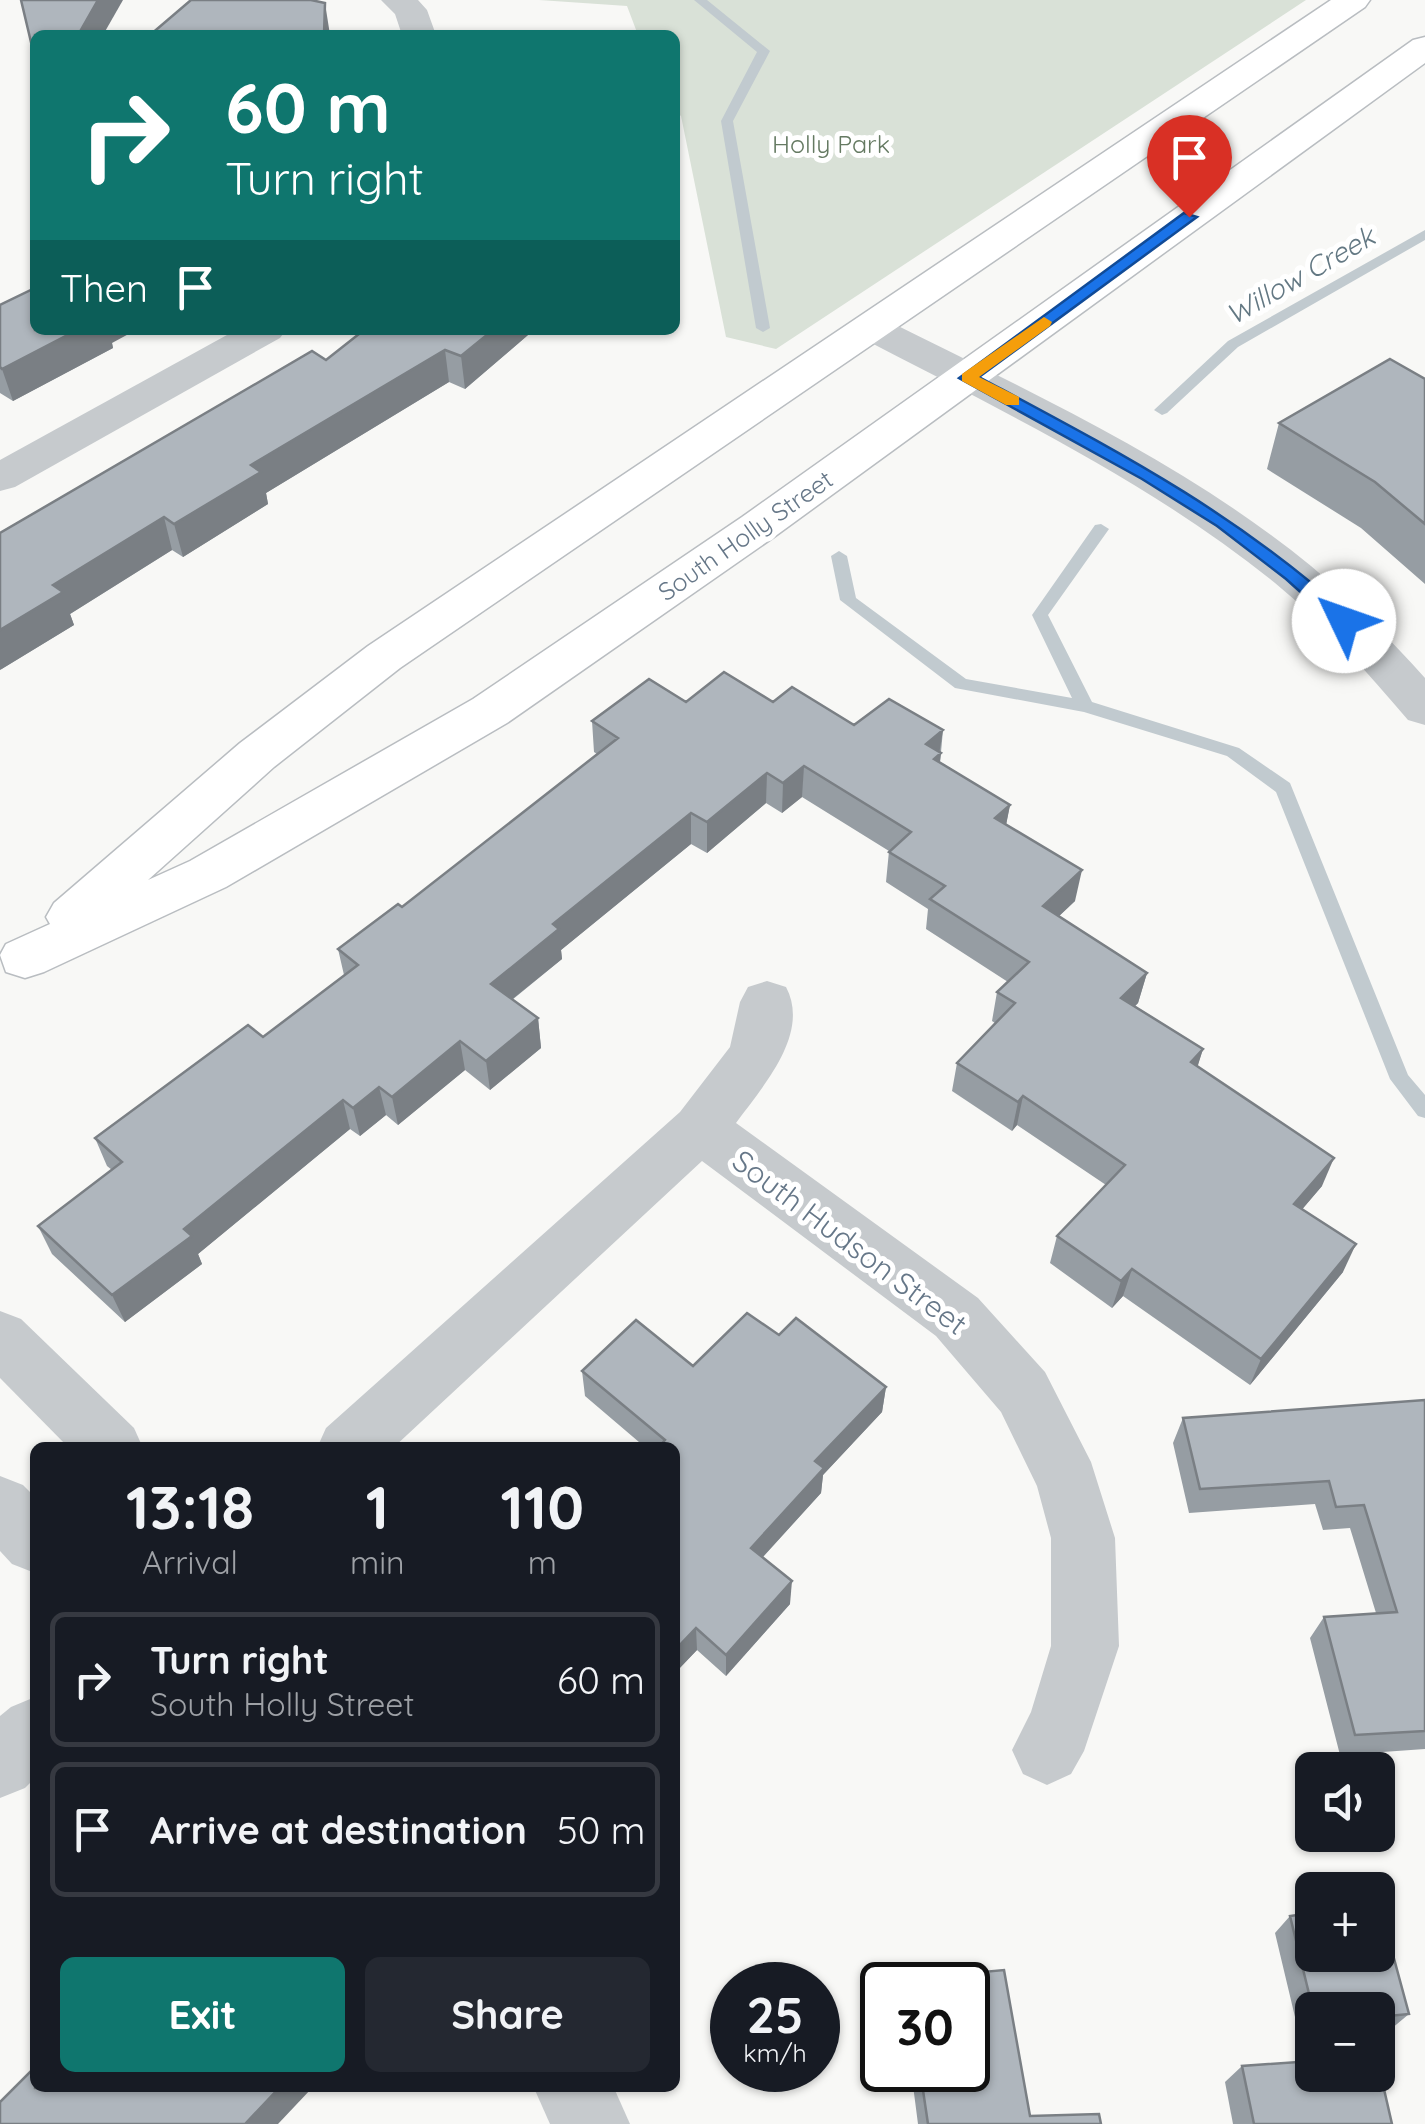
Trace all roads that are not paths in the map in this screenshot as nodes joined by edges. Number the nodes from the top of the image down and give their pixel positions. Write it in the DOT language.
graph roads {
  1 [pos="398,0"];
  2 [pos="1352,0"];
  3 [pos="418,30"];
  4 [pos="1425,47"];
  5 [pos="870,327"];
  6 [pos="257,335"];
  7 [pos="968,378"];
  8 [pos="0,478"];
  9 [pos="1425,708"];
  10 [pos="12,966"];
  11 [pos="767,1002"];
  12 [pos="700,1128"];
  13 [pos="0,1338"];
  14 [pos="106,1442"];
  15 [pos="355,1442"];
  16 [pos="0,1506"];
  17 [pos="30,1537"];
  18 [pos="30,1736"];
  19 [pos="1047,1750"];
  20 [pos="0,1763"];
  21 [pos="574,2092"];
  22 [pos="592,2124"];
  1 -- 3 [label="street"];
  2 -- 5 [label="main road, South Holly Street"];
  4 -- 7 [label="main road, South Holly Street"];
  5 -- 7 [label="street"];
  5 -- 10 [label="main road, South Holly Street"];
  6 -- 8 [label="street"];
  7 -- 9 [label="street"];
  7 -- 10 [label="main road, South Holly Street"];
  11 -- 12 [label="street"];
  12 -- 15 [label="street"];
  12 -- 19 [label="street, South Hudson Street"];
  13 -- 14 [label="street"];
  16 -- 17 [label="street"];
  18 -- 20 [label="street"];
  21 -- 22 [label="street"];
}
